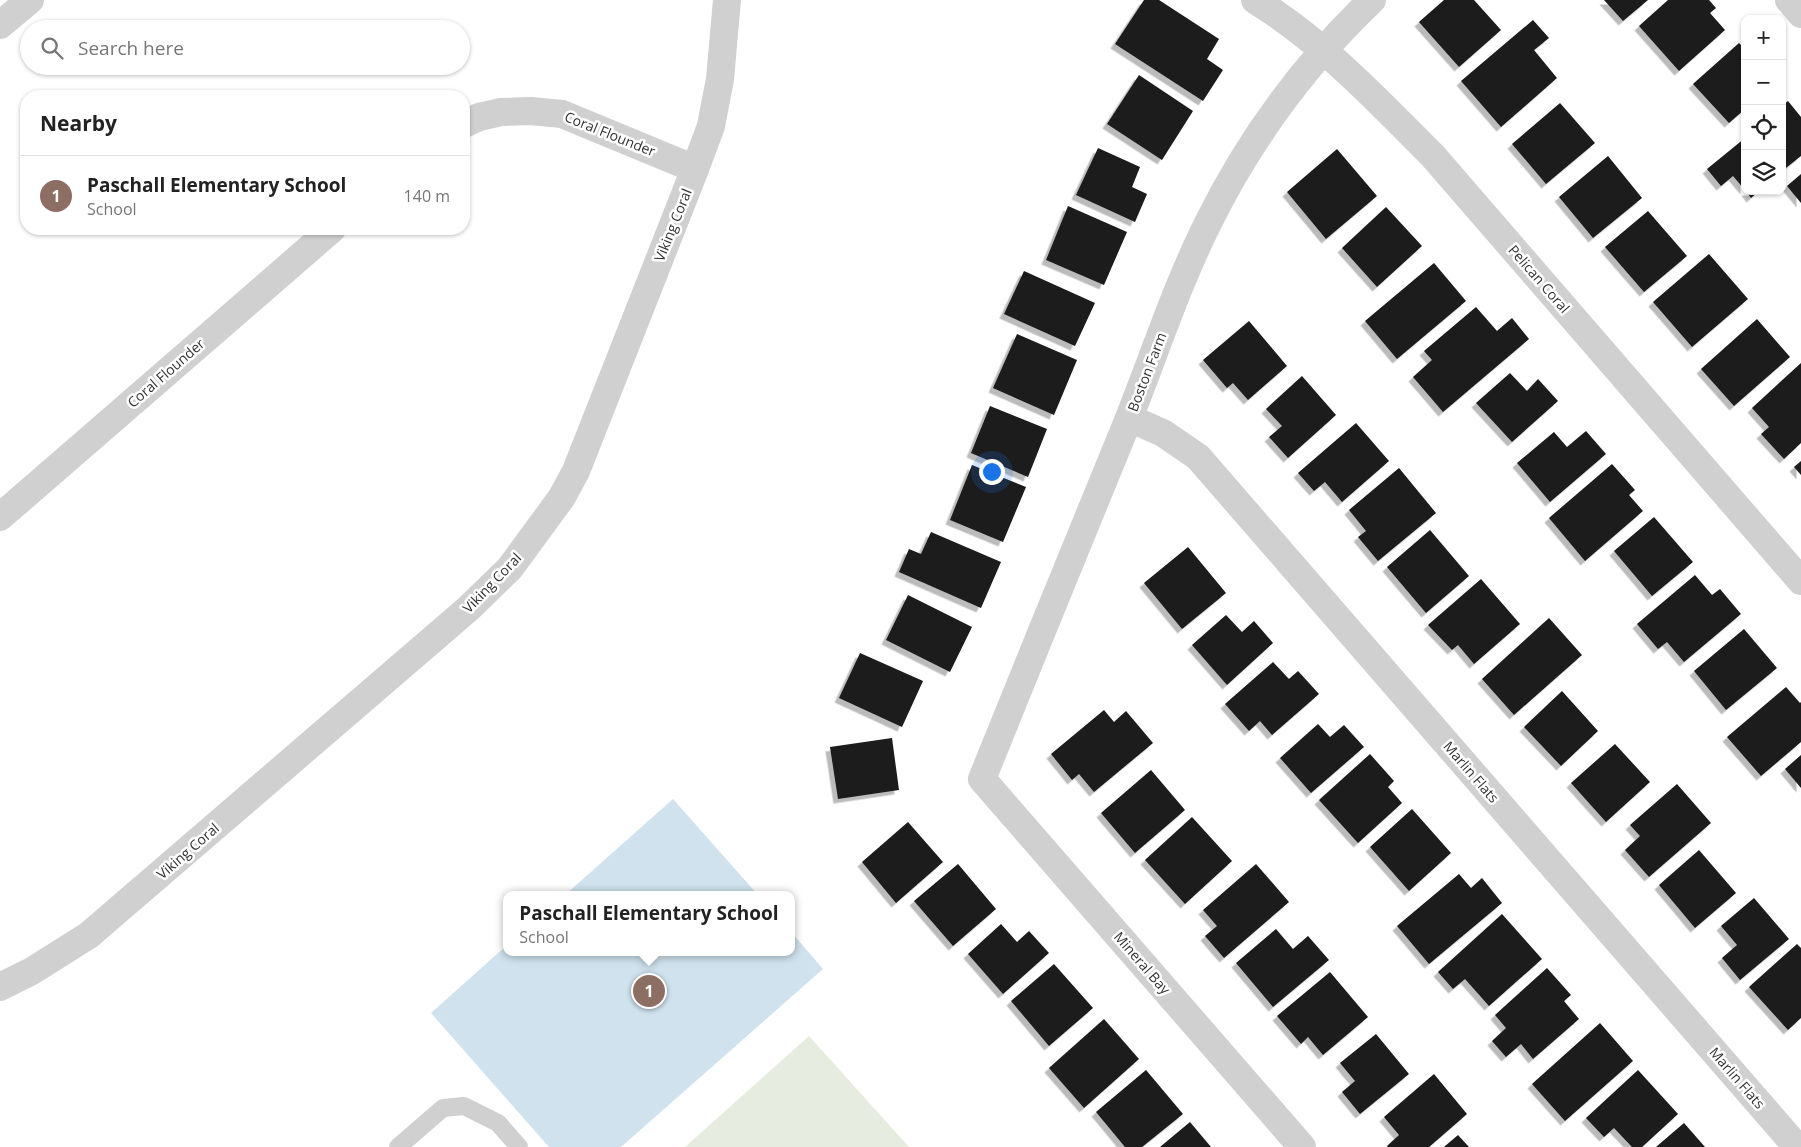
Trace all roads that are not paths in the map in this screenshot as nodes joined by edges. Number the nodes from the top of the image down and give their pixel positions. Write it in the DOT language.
graph roads {
  1 [pos="30,0"];
  2 [pos="727,0"];
  3 [pos="1255,0"];
  4 [pos="1372,0"];
  5 [pos="1789,0"];
  6 [pos="1801,14"];
  7 [pos="0,26"];
  8 [pos="1324,50"];
  9 [pos="470,121"];
  10 [pos="695,169"];
  11 [pos="325,235"];
  12 [pos="1129,418"];
  13 [pos="2,512"];
  14 [pos="1801,582"];
  15 [pos="982,779"];
  16 [pos="0,987"];
  17 [pos="398,1147"];
  18 [pos="519,1147"];
  19 [pos="1302,1147"];
  20 [pos="1797,1147"];
  1 -- 7 [label="street"];
  2 -- 10 [label="street, Viking Coral"];
  3 -- 8 [label="street, Pelican Coral"];
  4 -- 8 [label="street, Boston Farm"];
  5 -- 6 [label="street"];
  8 -- 12 [label="street, Boston Farm"];
  8 -- 14 [label="street, Pelican Coral"];
  9 -- 10 [label="street, Coral Flounder"];
  10 -- 16 [label="street, Viking Coral"];
  11 -- 13 [label="street, Coral Flounder"];
  12 -- 15 [label="street, Boston Farm"];
  12 -- 20 [label="street, Marlin Flats"];
  15 -- 19 [label="street, Mineral Bay"];
  17 -- 18 [label="lane"];
}
